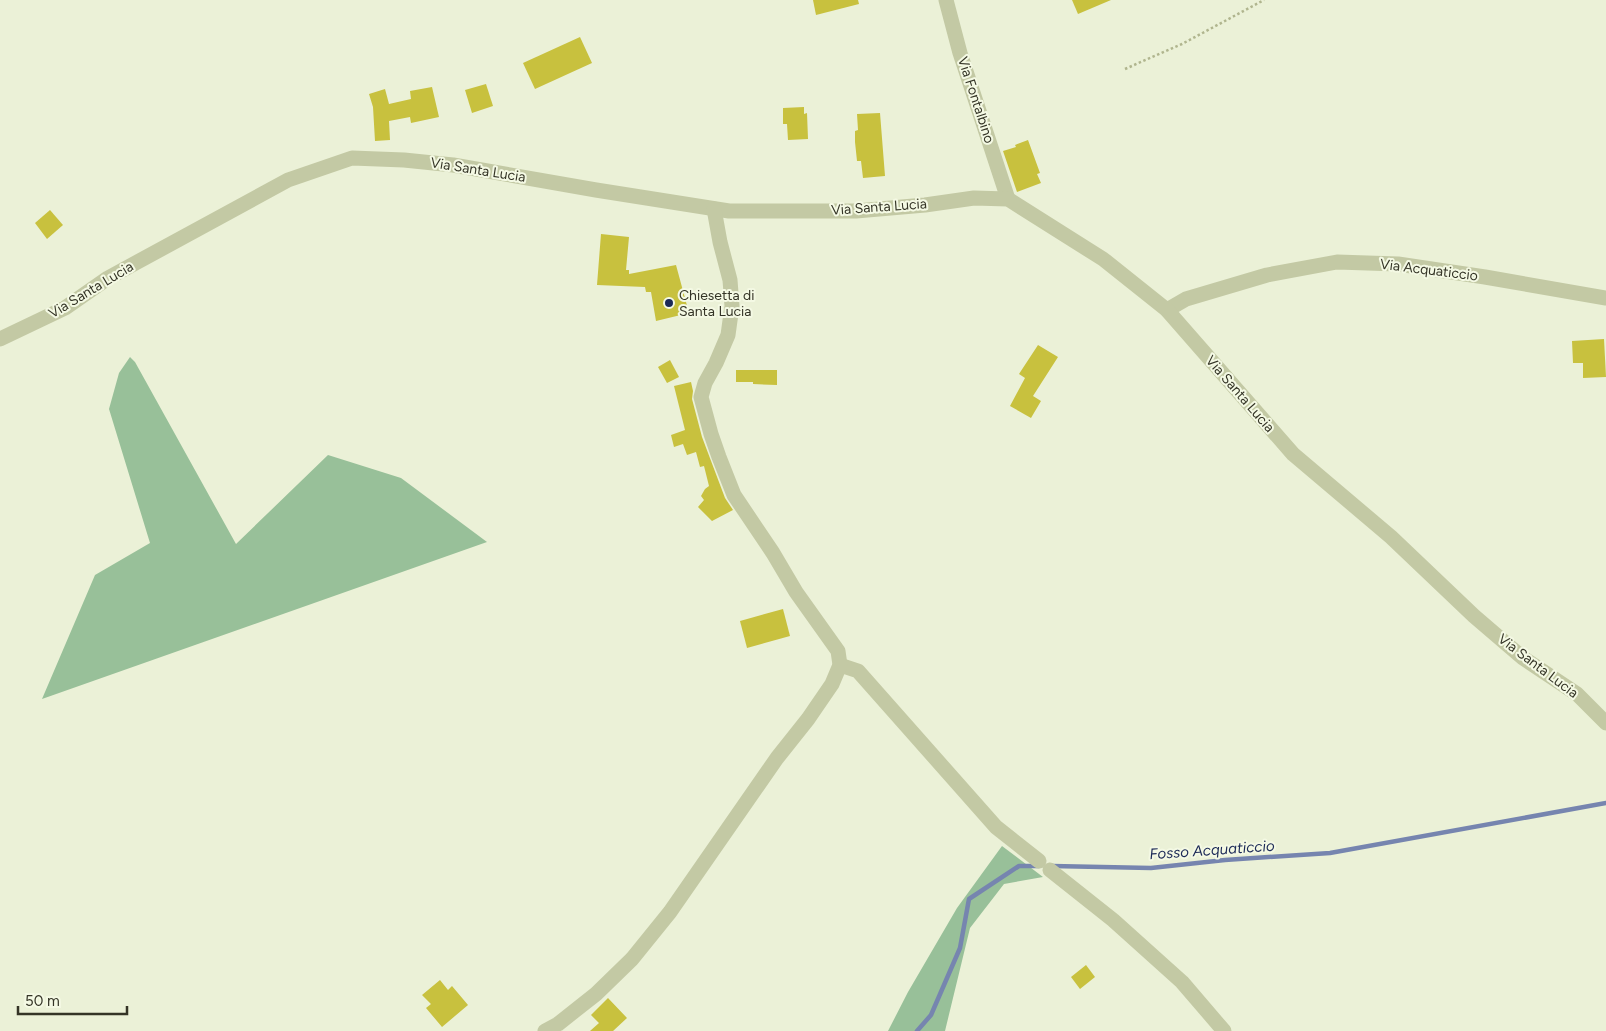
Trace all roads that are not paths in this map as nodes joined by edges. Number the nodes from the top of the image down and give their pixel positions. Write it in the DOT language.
graph roads {
  1 [pos="946,0"];
  2 [pos="1008,199"];
  3 [pos="714,209"];
  4 [pos="1606,298"];
  5 [pos="1167,310"];
  6 [pos="0,340"];
  7 [pos="840,665"];
  8 [pos="1606,723"];
  9 [pos="545,1031"];
  10 [pos="1224,1031"];
  1 -- 2 [label="street, Via Fontalbino"];
  2 -- 3 [label="street, Via Santa Lucia"];
  2 -- 5 [label="street, Via Santa Lucia"];
  3 -- 6 [label="street, Via Santa Lucia"];
  3 -- 7 [label="street"];
  4 -- 5 [label="street, Via Acquaticcio"];
  5 -- 8 [label="street, Via Santa Lucia"];
  7 -- 9 [label="street"];
  7 -- 10 [label="street"];
}
